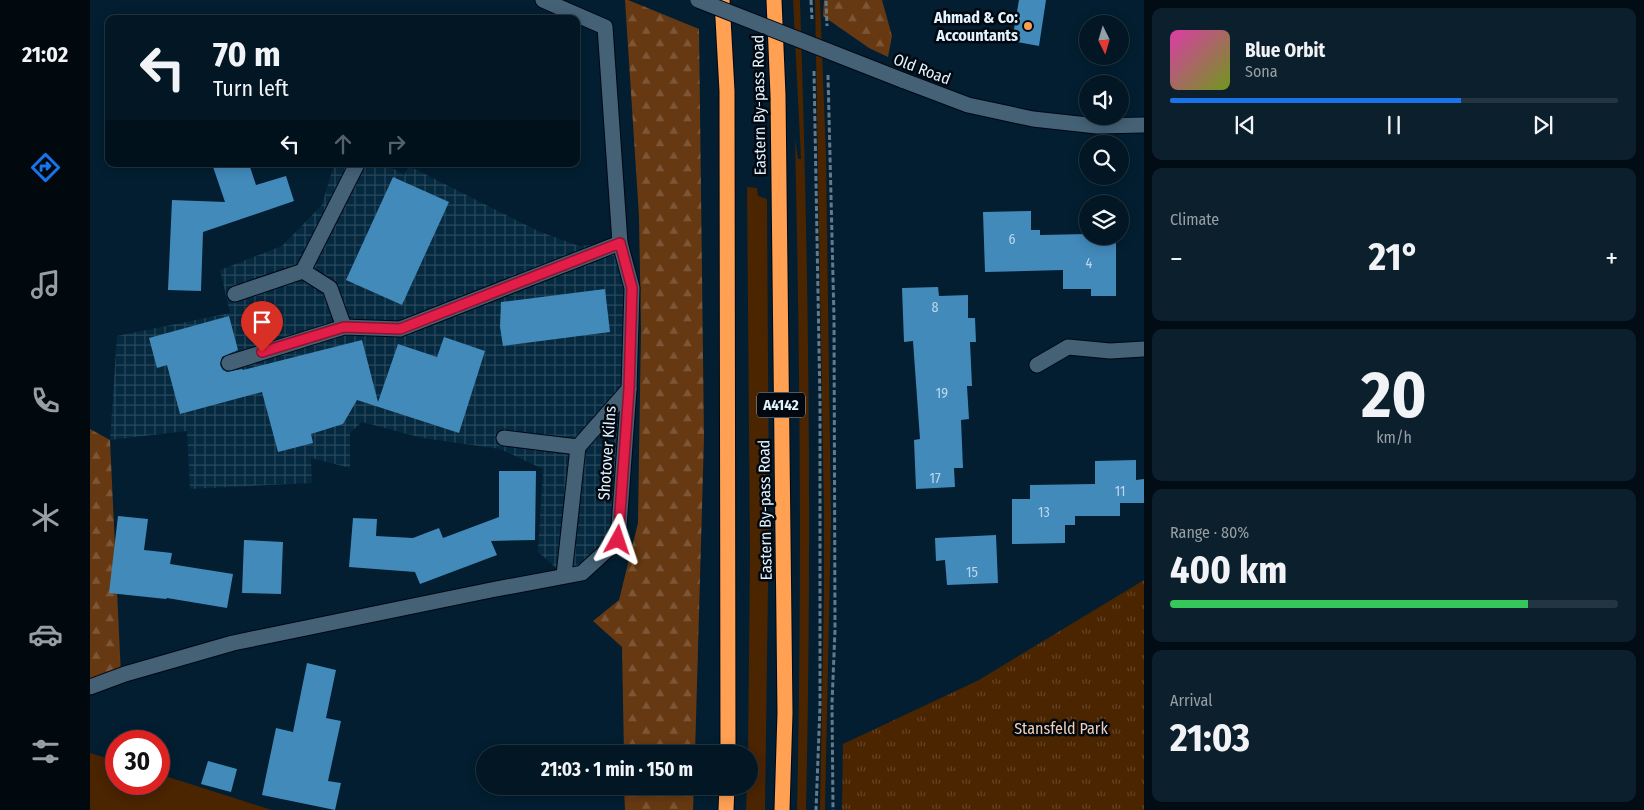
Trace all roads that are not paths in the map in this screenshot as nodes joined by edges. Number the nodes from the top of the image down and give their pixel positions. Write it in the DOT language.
graph roads {
  1 [pos="543,0"];
  2 [pos="698,0"];
  3 [pos="722,0"];
  4 [pos="774,0"];
  5 [pos="577,15"];
  6 [pos="580,16"];
  7 [pos="1144,125"];
  8 [pos="356,167"];
  9 [pos="620,243"];
  10 [pos="303,272"];
  11 [pos="235,294"];
  12 [pos="344,327"];
  13 [pos="1144,349"];
  14 [pos="229,363"];
  15 [pos="1037,365"];
  16 [pos="629,389"];
  17 [pos="504,438"];
  18 [pos="578,447"];
  19 [pos="564,575"];
  20 [pos="90,687"];
  21 [pos="728,745"];
  22 [pos="727,795"];
  23 [pos="726,810"];
  24 [pos="782,810"];
  1 -- 5 [label="street, Shotover Kilns"];
  2 -- 7 [label="street, Old Road, bridge"];
  3 -- 21 [label="highway, Eastern By-pass Road"];
  4 -- 24 [label="highway, Eastern By-pass Road / A4142"];
  6 -- 9 [label="street, Shotover Kilns"];
  8 -- 10 [label="street"];
  9 -- 12 [label="street"];
  9 -- 16 [label="street, Shotover Kilns"];
  10 -- 11 [label="street"];
  10 -- 12 [label="street"];
  12 -- 14 [label="street"];
  13 -- 15 [label="street"];
  16 -- 18 [label="street"];
  16 -- 19 [label="street, Shotover Kilns"];
  17 -- 18 [label="street"];
  18 -- 19 [label="street"];
  19 -- 20 [label="street, Shotover Kilns"];
  22 -- 23 [label="highway"];
}
